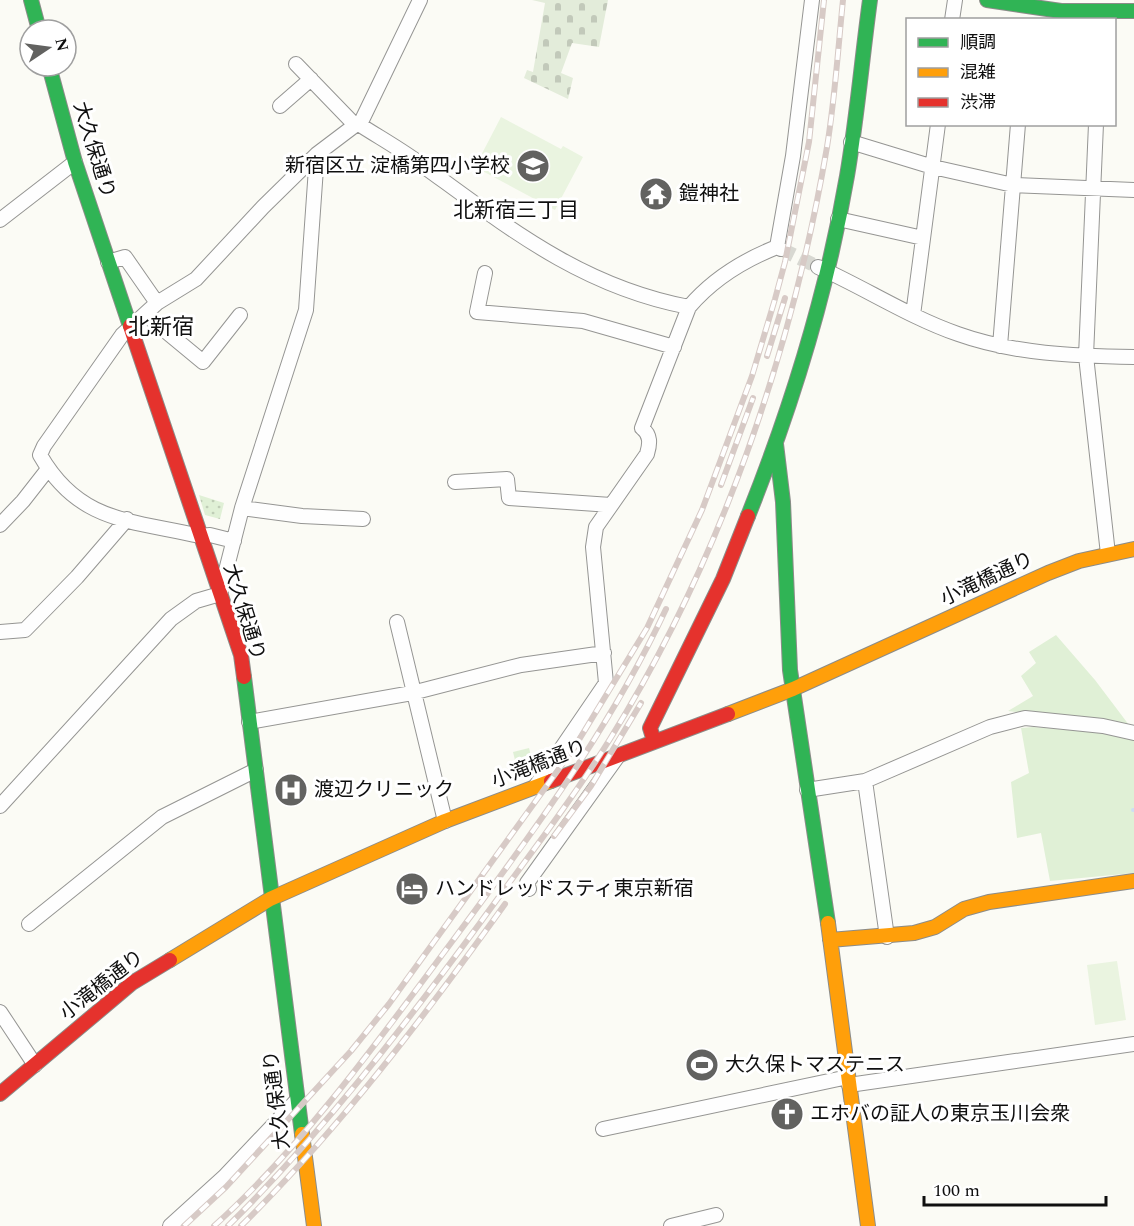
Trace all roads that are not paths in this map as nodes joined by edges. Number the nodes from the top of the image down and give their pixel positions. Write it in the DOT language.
graph roads {
  1 [pos="31,0"];
  2 [pos="420,0"];
  3 [pos="812,0"];
  4 [pos="870,0"];
  5 [pos="955,0"];
  6 [pos="987,0"];
  7 [pos="1028,9"];
  8 [pos="1134,11"];
  9 [pos="1102,16"];
  10 [pos="36,18"];
  11 [pos="952,18"];
  12 [pos="296,64"];
  13 [pos="52,78"];
  14 [pos="311,79"];
  15 [pos="289,103"];
  16 [pos="356,124"];
  17 [pos="939,126"];
  18 [pos="1018,126"];
  19 [pos="1096,126"];
  20 [pos="851,142"];
  21 [pos="317,154"];
  22 [pos="75,162"];
  23 [pos="933,167"];
  24 [pos="1013,185"];
  25 [pos="1092,190"];
  26 [pos="1134,190"];
  27 [pos="838,219"];
  28 [pos="0,220"];
  29 [pos="923,238"];
  30 [pos="108,262"];
  31 [pos="822,269"];
  32 [pos="485,273"];
  33 [pos="157,303"];
  34 [pos="688,307"];
  35 [pos="145,314"];
  36 [pos="240,315"];
  37 [pos="913,315"];
  38 [pos="130,328"];
  39 [pos="1000,346"];
  40 [pos="674,347"];
  41 [pos="1086,356"];
  42 [pos="1134,357"];
  43 [pos="776,444"];
  44 [pos="48,469"];
  45 [pos="454,482"];
  46 [pos="611,505"];
  47 [pos="242,508"];
  48 [pos="127,519"];
  49 [pos="363,519"];
  50 [pos="0,525"];
  51 [pos="200,536"];
  52 [pos="234,541"];
  53 [pos="1134,549"];
  54 [pos="1108,554"];
  55 [pos="220,594"];
  56 [pos="397,622"];
  57 [pos="0,632"];
  58 [pos="604,653"];
  59 [pos="793,689"];
  60 [pos="412,693"];
  61 [pos="249,722"];
  62 [pos="1134,733"];
  63 [pos="654,741"];
  64 [pos="619,754"];
  65 [pos="256,770"];
  66 [pos="865,781"];
  67 [pos="535,787"];
  68 [pos="807,790"];
  69 [pos="0,806"];
  70 [pos="445,821"];
  71 [pos="1134,881"];
  72 [pos="529,889"];
  73 [pos="270,899"];
  74 [pos="29,924"];
  75 [pos="887,937"];
  76 [pos="830,940"];
  77 [pos="0,1012"];
  78 [pos="1134,1044"];
  79 [pos="35,1065"];
  80 [pos="849,1081"];
  81 [pos="0,1094"];
  82 [pos="297,1100"];
  83 [pos="603,1129"];
  84 [pos="716,1215"];
  85 [pos="170,1226"];
  86 [pos="314,1226"];
  87 [pos="671,1226"];
  88 [pos="868,1226"];
  1 -- 10 [label="street"];
  2 -- 16 [label="street"];
  3 -- 34 [label="street"];
  4 -- 20 [label="street"];
  5 -- 11 [label="street"];
  6 -- 7 [label="street"];
  7 -- 9 [label="street"];
  8 -- 9 [label="street"];
  12 -- 14 [label="street"];
  13 -- 22 [label="street, 大久保通り"];
  14 -- 15 [label="street"];
  14 -- 16 [label="street"];
  16 -- 21 [label="street"];
  16 -- 34 [label="street"];
  17 -- 23 [label="street"];
  18 -- 24 [label="street"];
  19 -- 25 [label="street"];
  20 -- 23 [label="street"];
  20 -- 27 [label="street"];
  21 -- 33 [label="street"];
  21 -- 47 [label="street"];
  22 -- 28 [label="street"];
  22 -- 30 [label="street, 大久保通り"];
  23 -- 24 [label="street"];
  23 -- 29 [label="street"];
  24 -- 25 [label="street"];
  24 -- 39 [label="street"];
  25 -- 26 [label="street"];
  25 -- 41 [label="street"];
  27 -- 29 [label="street"];
  27 -- 31 [label="street"];
  29 -- 37 [label="street"];
  30 -- 33 [label="street"];
  30 -- 38 [label="street, 大久保通り"];
  31 -- 37 [label="street"];
  31 -- 43 [label="street"];
  32 -- 40 [label="street"];
  33 -- 35 [label="street"];
  34 -- 40 [label="street"];
  35 -- 36 [label="street"];
  35 -- 38 [label="street"];
  37 -- 39 [label="street"];
  38 -- 44 [label="street"];
  38 -- 51 [label="street, 大久保通り"];
  39 -- 41 [label="street"];
  40 -- 46 [label="street"];
  41 -- 42 [label="street"];
  41 -- 54 [label="street"];
  43 -- 59 [label="street"];
  43 -- 63 [label="street"];
  44 -- 48 [label="street"];
  44 -- 50 [label="street"];
  45 -- 46 [label="street"];
  46 -- 58 [label="street"];
  47 -- 49 [label="street"];
  47 -- 52 [label="street"];
  48 -- 51 [label="street"];
  48 -- 57 [label="street"];
  51 -- 52 [label="street"];
  51 -- 55 [label="street, 大久保通り"];
  52 -- 55 [label="street"];
  53 -- 54 [label="street, 小滝橋通り"];
  54 -- 59 [label="street, 小滝橋通り"];
  55 -- 61 [label="street, 大久保通り"];
  55 -- 69 [label="street"];
  56 -- 60 [label="street"];
  58 -- 60 [label="street"];
  58 -- 67 [label="street"];
  59 -- 63 [label="street, 小滝橋通り"];
  59 -- 68 [label="street"];
  60 -- 61 [label="street"];
  60 -- 70 [label="street"];
  61 -- 65 [label="street, 大久保通り"];
  62 -- 66 [label="street"];
  63 -- 64 [label="street, 小滝橋通り"];
  64 -- 67 [label="street, 小滝橋通り"];
  64 -- 72 [label="street"];
  65 -- 73 [label="street, 大久保通り"];
  65 -- 74 [label="street"];
  66 -- 68 [label="street"];
  66 -- 75 [label="street"];
  67 -- 70 [label="street, 小滝橋通り"];
  68 -- 76 [label="street"];
  70 -- 73 [label="street, 小滝橋通り"];
  71 -- 75 [label="street"];
  73 -- 79 [label="street, 小滝橋通り"];
  73 -- 82 [label="street, 大久保通り"];
  75 -- 76 [label="street"];
  76 -- 80 [label="street"];
  77 -- 79 [label="street"];
  78 -- 80 [label="street"];
  79 -- 81 [label="street, 小滝橋通り"];
  80 -- 83 [label="street"];
  80 -- 88 [label="street"];
  82 -- 85 [label="street"];
  82 -- 86 [label="street, 大久保通り"];
  84 -- 87 [label="street"];
}
